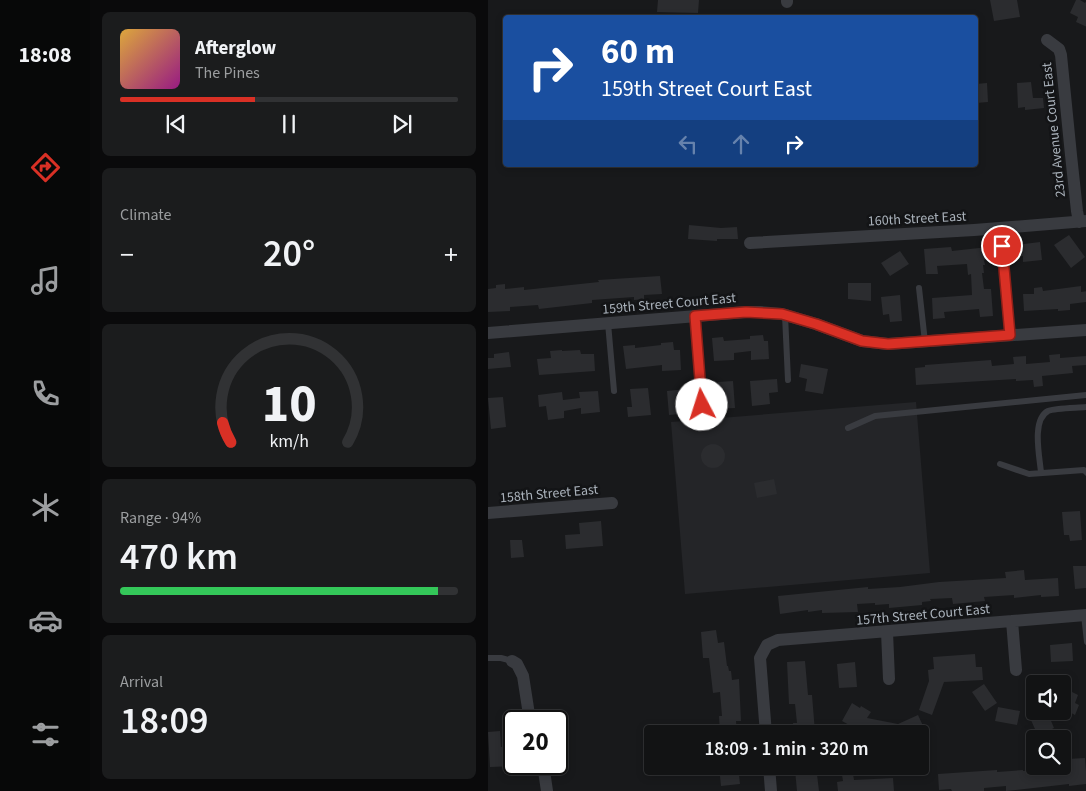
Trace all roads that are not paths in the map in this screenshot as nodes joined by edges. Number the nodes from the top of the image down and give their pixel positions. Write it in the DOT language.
graph roads {
  1 [pos="1047,40"];
  2 [pos="1083,222"];
  3 [pos="750,243"];
  4 [pos="1002,246"];
  5 [pos="919,288"];
  6 [pos="785,315"];
  7 [pos="695,316"];
  8 [pos="608,323"];
  9 [pos="1086,330"];
  10 [pos="488,333"];
  11 [pos="1010,335"];
  12 [pos="925,342"];
  13 [pos="788,380"];
  14 [pos="614,391"];
  15 [pos="1086,395"];
  16 [pos="702,405"];
  17 [pos="1086,407"];
  18 [pos="848,428"];
  19 [pos="1000,464"];
  20 [pos="1042,473"];
  21 [pos="1086,473"];
  22 [pos="612,503"];
  23 [pos="488,513"];
  24 [pos="1085,615"];
  25 [pos="1012,622"];
  26 [pos="887,632"];
  27 [pos="1086,642"];
  28 [pos="488,658"];
  29 [pos="512,661"];
  30 [pos="1016,670"];
  31 [pos="889,679"];
  32 [pos="528,710"];
  33 [pos="765,725"];
  34 [pos="545,775"];
  35 [pos="770,775"];
  36 [pos="548,791"];
  37 [pos="771,791"];
  1 -- 2 [label="street, 23rd Avenue Court East"];
  2 -- 3 [label="street, 160th Street East"];
  4 -- 11 [label="lane"];
  5 -- 12 [label="lane"];
  6 -- 7 [label="street, 159th Street Court East"];
  6 -- 12 [label="street, 159th Street Court East"];
  6 -- 13 [label="lane"];
  7 -- 8 [label="street, 159th Street Court East"];
  7 -- 16 [label="lane"];
  8 -- 10 [label="street, 159th Street Court East"];
  8 -- 14 [label="lane"];
  9 -- 11 [label="street, 159th Street Court East"];
  11 -- 12 [label="street, 159th Street Court East"];
  15 -- 18 [label="lane"];
  17 -- 20 [label="lane"];
  19 -- 20 [label="lane"];
  20 -- 21 [label="lane"];
  22 -- 23 [label="street, 158th Street East"];
  24 -- 25 [label="street, 157th Street Court East"];
  24 -- 27 [label="lane"];
  25 -- 26 [label="street, 157th Street Court East"];
  25 -- 30 [label="street"];
  26 -- 31 [label="street"];
  26 -- 33 [label="street, 157th Street Court East"];
  28 -- 29 [label="lane"];
  29 -- 32 [label="street"];
  34 -- 36 [label="street"];
  35 -- 37 [label="street"];
}
